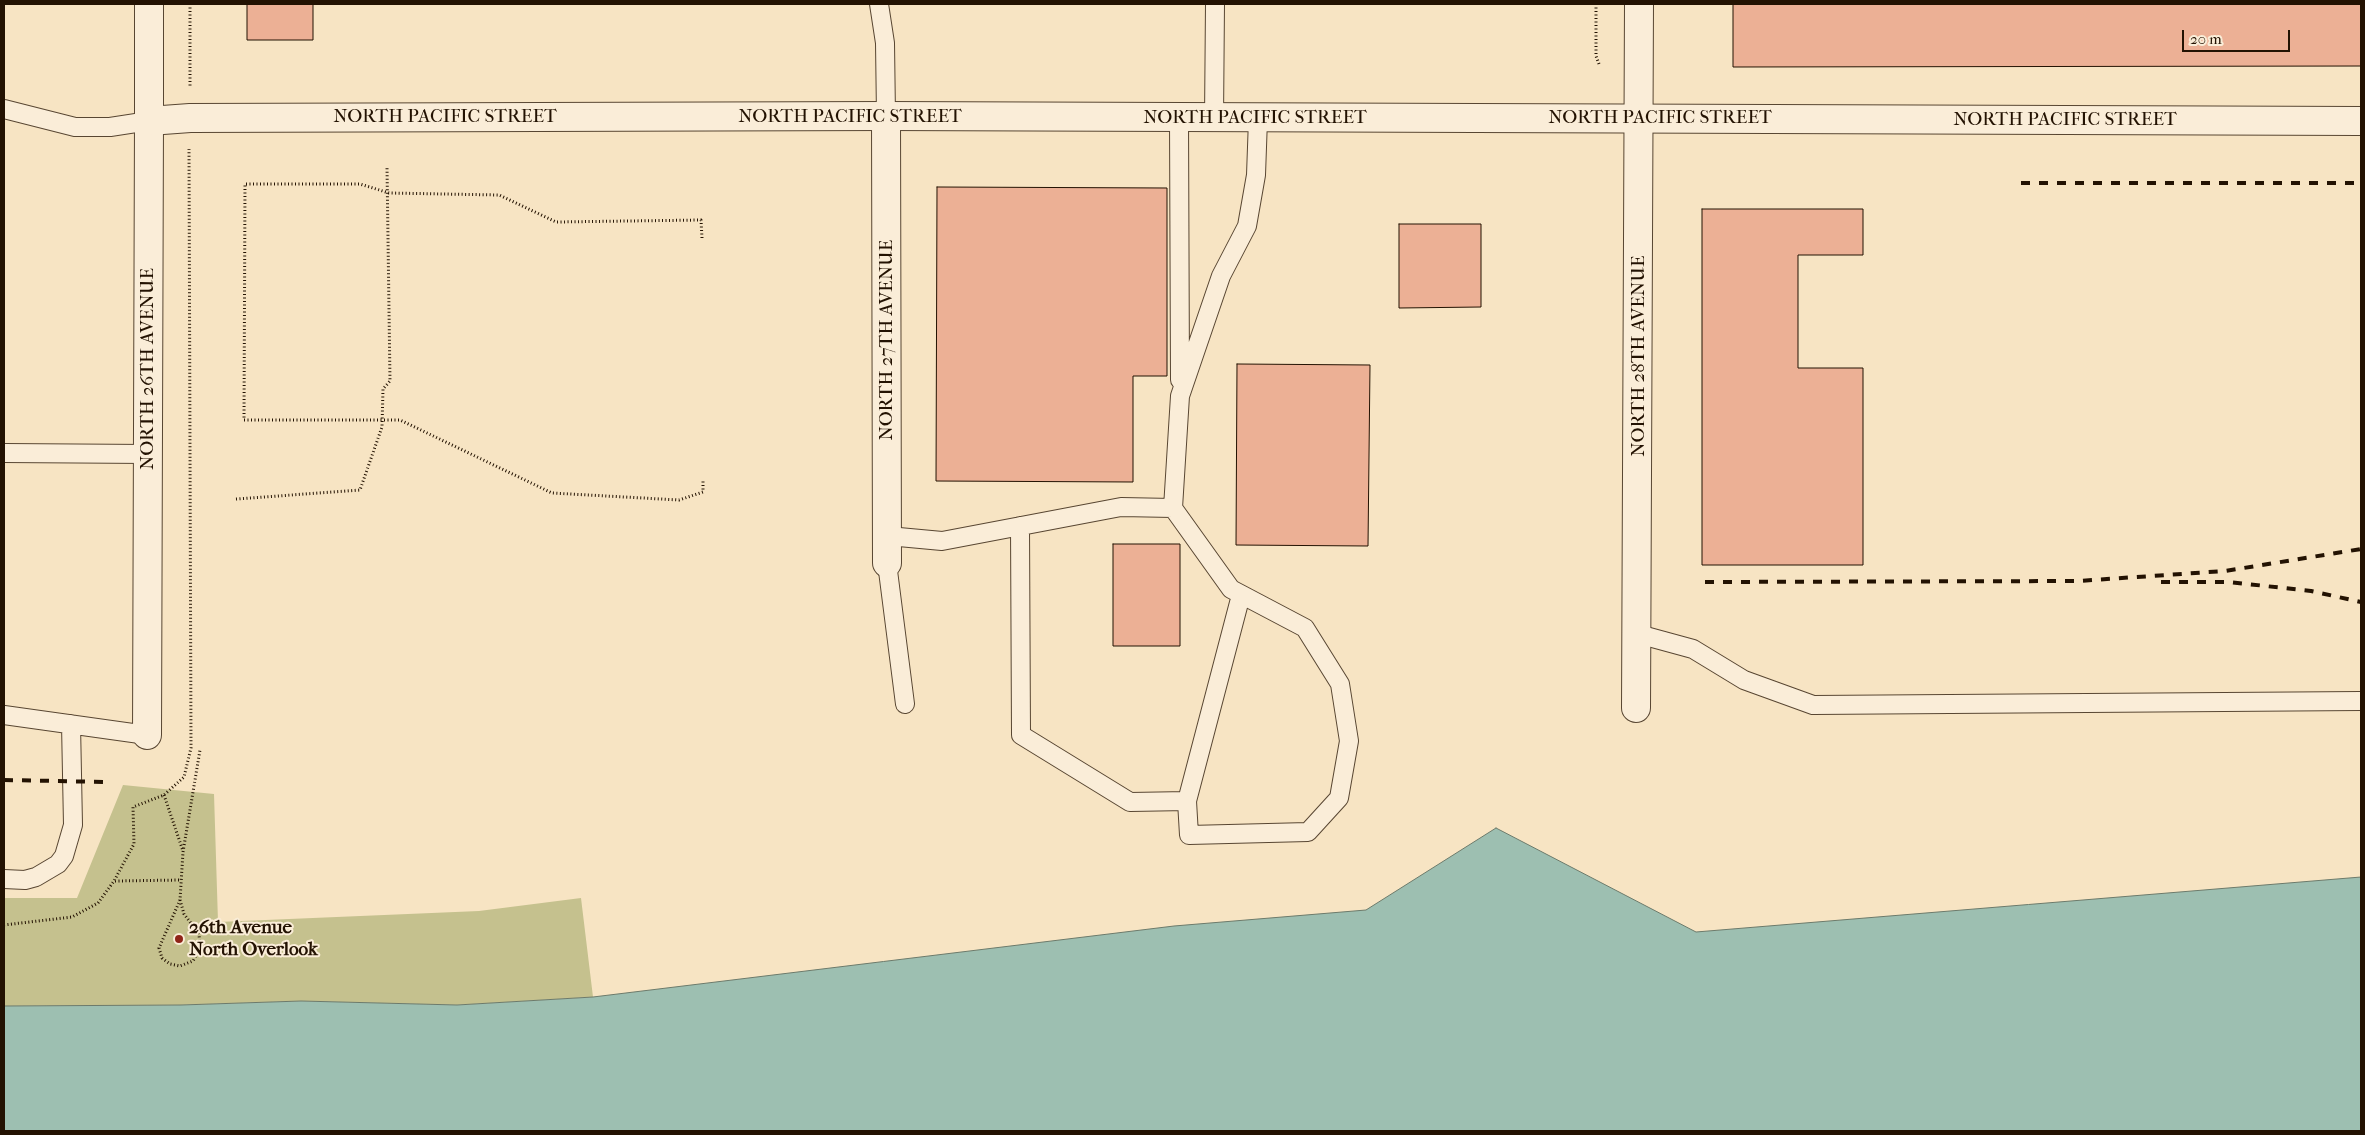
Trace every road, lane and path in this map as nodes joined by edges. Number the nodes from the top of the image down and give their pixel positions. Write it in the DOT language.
graph roads {
  1 [pos="149,4"];
  2 [pos="190,4"];
  3 [pos="879,4"];
  4 [pos="1216,4"];
  5 [pos="1596,4"];
  6 [pos="1639,4"];
  7 [pos="1599,64"];
  8 [pos="190,79"];
  9 [pos="4,109"];
  10 [pos="886,116"];
  11 [pos="1179,118"];
  12 [pos="1640,118"];
  13 [pos="1214,119"];
  14 [pos="1258,119"];
  15 [pos="149,121"];
  16 [pos="2361,121"];
  17 [pos="189,158"];
  18 [pos="387,167"];
  19 [pos="389,193"];
  20 [pos="702,238"];
  21 [pos="1180,396"];
  22 [pos="382,420"];
  23 [pos="4,453"];
  24 [pos="148,454"];
  25 [pos="703,480"];
  26 [pos="236,499"];
  27 [pos="1173,508"];
  28 [pos="1020,526"];
  29 [pos="888,536"];
  30 [pos="887,563"];
  31 [pos="1241,595"];
  32 [pos="1638,634"];
  33 [pos="2361,701"];
  34 [pos="906,704"];
  35 [pos="1636,708"];
  36 [pos="4,714"];
  37 [pos="71,724"];
  38 [pos="147,735"];
  39 [pos="200,750"];
  40 [pos="164,795"];
  41 [pos="1188,801"];
  42 [pos="183,852"];
  43 [pos="4,879"];
  44 [pos="181,880"];
  45 [pos="114,881"];
  46 [pos="180,900"];
  47 [pos="5,926"];
  1 -- 15 [label="street, NORTH 26TH AVENUE"];
  2 -- 8 [label="path"];
  3 -- 10 [label="lane"];
  4 -- 13 [label="lane"];
  5 -- 7 [label="path"];
  6 -- 12 [label="street, NORTH 28TH AVENUE"];
  9 -- 15 [label="lane"];
  10 -- 11 [label="street, NORTH PACIFIC STREET"];
  10 -- 15 [label="street, NORTH PACIFIC STREET"];
  10 -- 29 [label="street, NORTH 27TH AVENUE"];
  11 -- 13 [label="street, NORTH PACIFIC STREET"];
  11 -- 21 [label="lane"];
  12 -- 14 [label="street, NORTH PACIFIC STREET"];
  12 -- 16 [label="street, NORTH PACIFIC STREET"];
  12 -- 32 [label="street, NORTH 28TH AVENUE"];
  13 -- 14 [label="street, NORTH PACIFIC STREET"];
  14 -- 21 [label="lane"];
  15 -- 24 [label="street, NORTH 26TH AVENUE"];
  17 -- 40 [label="path"];
  18 -- 19 [label="path"];
  19 -- 20 [label="path"];
  19 -- 22 [label="path"];
  19 -- 22 [label="path"];
  21 -- 27 [label="lane"];
  22 -- 25 [label="path"];
  22 -- 26 [label="path"];
  23 -- 24 [label="lane"];
  24 -- 38 [label="street, NORTH 26TH AVENUE"];
  27 -- 28 [label="lane"];
  27 -- 31 [label="lane"];
  28 -- 29 [label="lane"];
  28 -- 41 [label="lane"];
  29 -- 30 [label="street, NORTH 27TH AVENUE"];
  30 -- 34 [label="lane"];
  31 -- 41 [label="lane"];
  31 -- 41 [label="lane"];
  32 -- 33 [label="lane"];
  32 -- 35 [label="street, NORTH 28TH AVENUE"];
  36 -- 37 [label="lane"];
  37 -- 38 [label="lane"];
  37 -- 43 [label="lane"];
  39 -- 42 [label="path"];
  40 -- 42 [label="path"];
  40 -- 45 [label="path"];
  42 -- 44 [label="path"];
  44 -- 45 [label="path"];
  44 -- 46 [label="path"];
  45 -- 47 [label="path"];
  46 -- 46 [label="path"];
}
